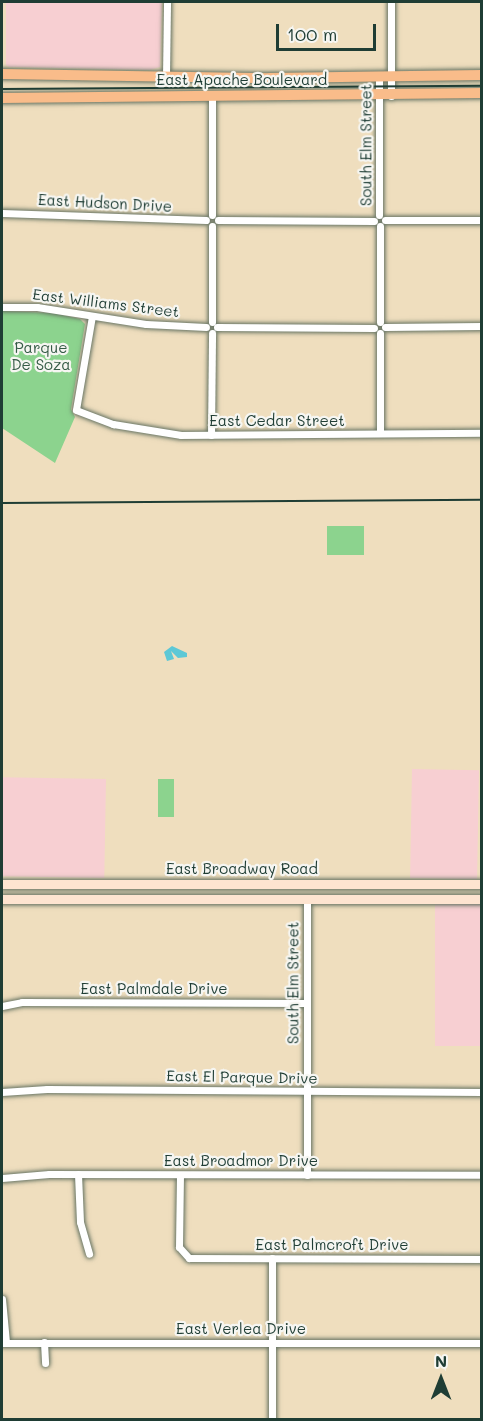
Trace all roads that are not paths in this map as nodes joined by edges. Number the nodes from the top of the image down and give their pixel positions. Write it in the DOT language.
graph roads {
  1 [pos="166,2"];
  2 [pos="391,2"];
  3 [pos="2,75"];
  4 [pos="379,75"];
  5 [pos="392,75"];
  6 [pos="482,75"];
  7 [pos="166,77"];
  8 [pos="482,93"];
  9 [pos="212,95"];
  10 [pos="379,96"];
  11 [pos="392,96"];
  12 [pos="2,98"];
  13 [pos="2,213"];
  14 [pos="212,220"];
  15 [pos="482,220"];
  16 [pos="379,221"];
  17 [pos="2,307"];
  18 [pos="92,316"];
  19 [pos="482,326"];
  20 [pos="212,327"];
  21 [pos="380,327"];
  22 [pos="380,433"];
  23 [pos="482,433"];
  24 [pos="211,435"];
  25 [pos="2,884"];
  26 [pos="102,884"];
  27 [pos="307,884"];
  28 [pos="482,884"];
  29 [pos="2,898"];
  30 [pos="100,899"];
  31 [pos="307,899"];
  32 [pos="482,899"];
  33 [pos="307,1003"];
  34 [pos="2,1006"];
  35 [pos="307,1091"];
  36 [pos="2,1092"];
  37 [pos="482,1092"];
  38 [pos="78,1174"];
  39 [pos="180,1175"];
  40 [pos="307,1175"];
  41 [pos="482,1175"];
  42 [pos="2,1178"];
  43 [pos="89,1254"];
  44 [pos="272,1258"];
  45 [pos="482,1259"];
  46 [pos="2,1299"];
  47 [pos="4,1342"];
  48 [pos="44,1342"];
  49 [pos="272,1342"];
  50 [pos="482,1343"];
  51 [pos="45,1363"];
  52 [pos="272,1419"];
  1 -- 7 [label="street"];
  2 -- 5 [label="street"];
  3 -- 7 [label="main road, East Apache Boulevard"];
  4 -- 5 [label="main road, East Apache Boulevard"];
  4 -- 7 [label="main road, East Apache Boulevard"];
  4 -- 10 [label="street, South Elm Street"];
  5 -- 6 [label="main road, East Apache Boulevard"];
  5 -- 11 [label="street"];
  8 -- 11 [label="main road, East Apache Boulevard"];
  9 -- 10 [label="main road, East Apache Boulevard"];
  9 -- 12 [label="main road, East Apache Boulevard"];
  9 -- 14 [label="street"];
  10 -- 11 [label="main road, East Apache Boulevard"];
  10 -- 16 [label="street, South Elm Street"];
  13 -- 14 [label="street, East Hudson Drive"];
  14 -- 16 [label="street, East Hudson Drive"];
  14 -- 20 [label="street"];
  15 -- 16 [label="street, East Hudson Drive"];
  16 -- 21 [label="street, South Elm Street"];
  17 -- 18 [label="street, East Williams Street"];
  18 -- 20 [label="street, East Williams Street"];
  18 -- 24 [label="street, East Cedar Street"];
  19 -- 21 [label="street, East Williams Street"];
  20 -- 21 [label="street, East Williams Street"];
  20 -- 24 [label="street"];
  21 -- 22 [label="street, South Elm Street"];
  22 -- 23 [label="street, East Cedar Street"];
  22 -- 24 [label="street, East Cedar Street"];
  25 -- 26 [label="main road, East Broadway Road"];
  26 -- 27 [label="main road, East Broadway Road"];
  26 -- 30 [label="main road"];
  27 -- 28 [label="main road, East Broadway Road"];
  27 -- 31 [label="main road"];
  29 -- 30 [label="main road, East Broadway Road"];
  30 -- 31 [label="main road, East Broadway Road"];
  31 -- 32 [label="main road, East Broadway Road"];
  31 -- 33 [label="street, South Elm Street"];
  33 -- 34 [label="street, East Palmdale Drive"];
  33 -- 35 [label="street, South Elm Street"];
  35 -- 36 [label="street, East El Parque Drive"];
  35 -- 37 [label="street, East El Parque Drive"];
  35 -- 40 [label="street, South Elm Street"];
  38 -- 39 [label="street, East Broadmor Drive"];
  38 -- 42 [label="street, East Broadmor Drive"];
  38 -- 43 [label="street"];
  39 -- 40 [label="street, East Broadmor Drive"];
  39 -- 44 [label="street, East Palmcroft Drive"];
  40 -- 41 [label="street, East Broadmor Drive"];
  44 -- 45 [label="street, East Palmcroft Drive"];
  44 -- 49 [label="street"];
  46 -- 47 [label="street"];
  47 -- 48 [label="street, East Verlea Drive"];
  48 -- 49 [label="street, East Verlea Drive"];
  48 -- 51 [label="street"];
  49 -- 50 [label="street, East Verlea Drive"];
  49 -- 52 [label="street"];
}
